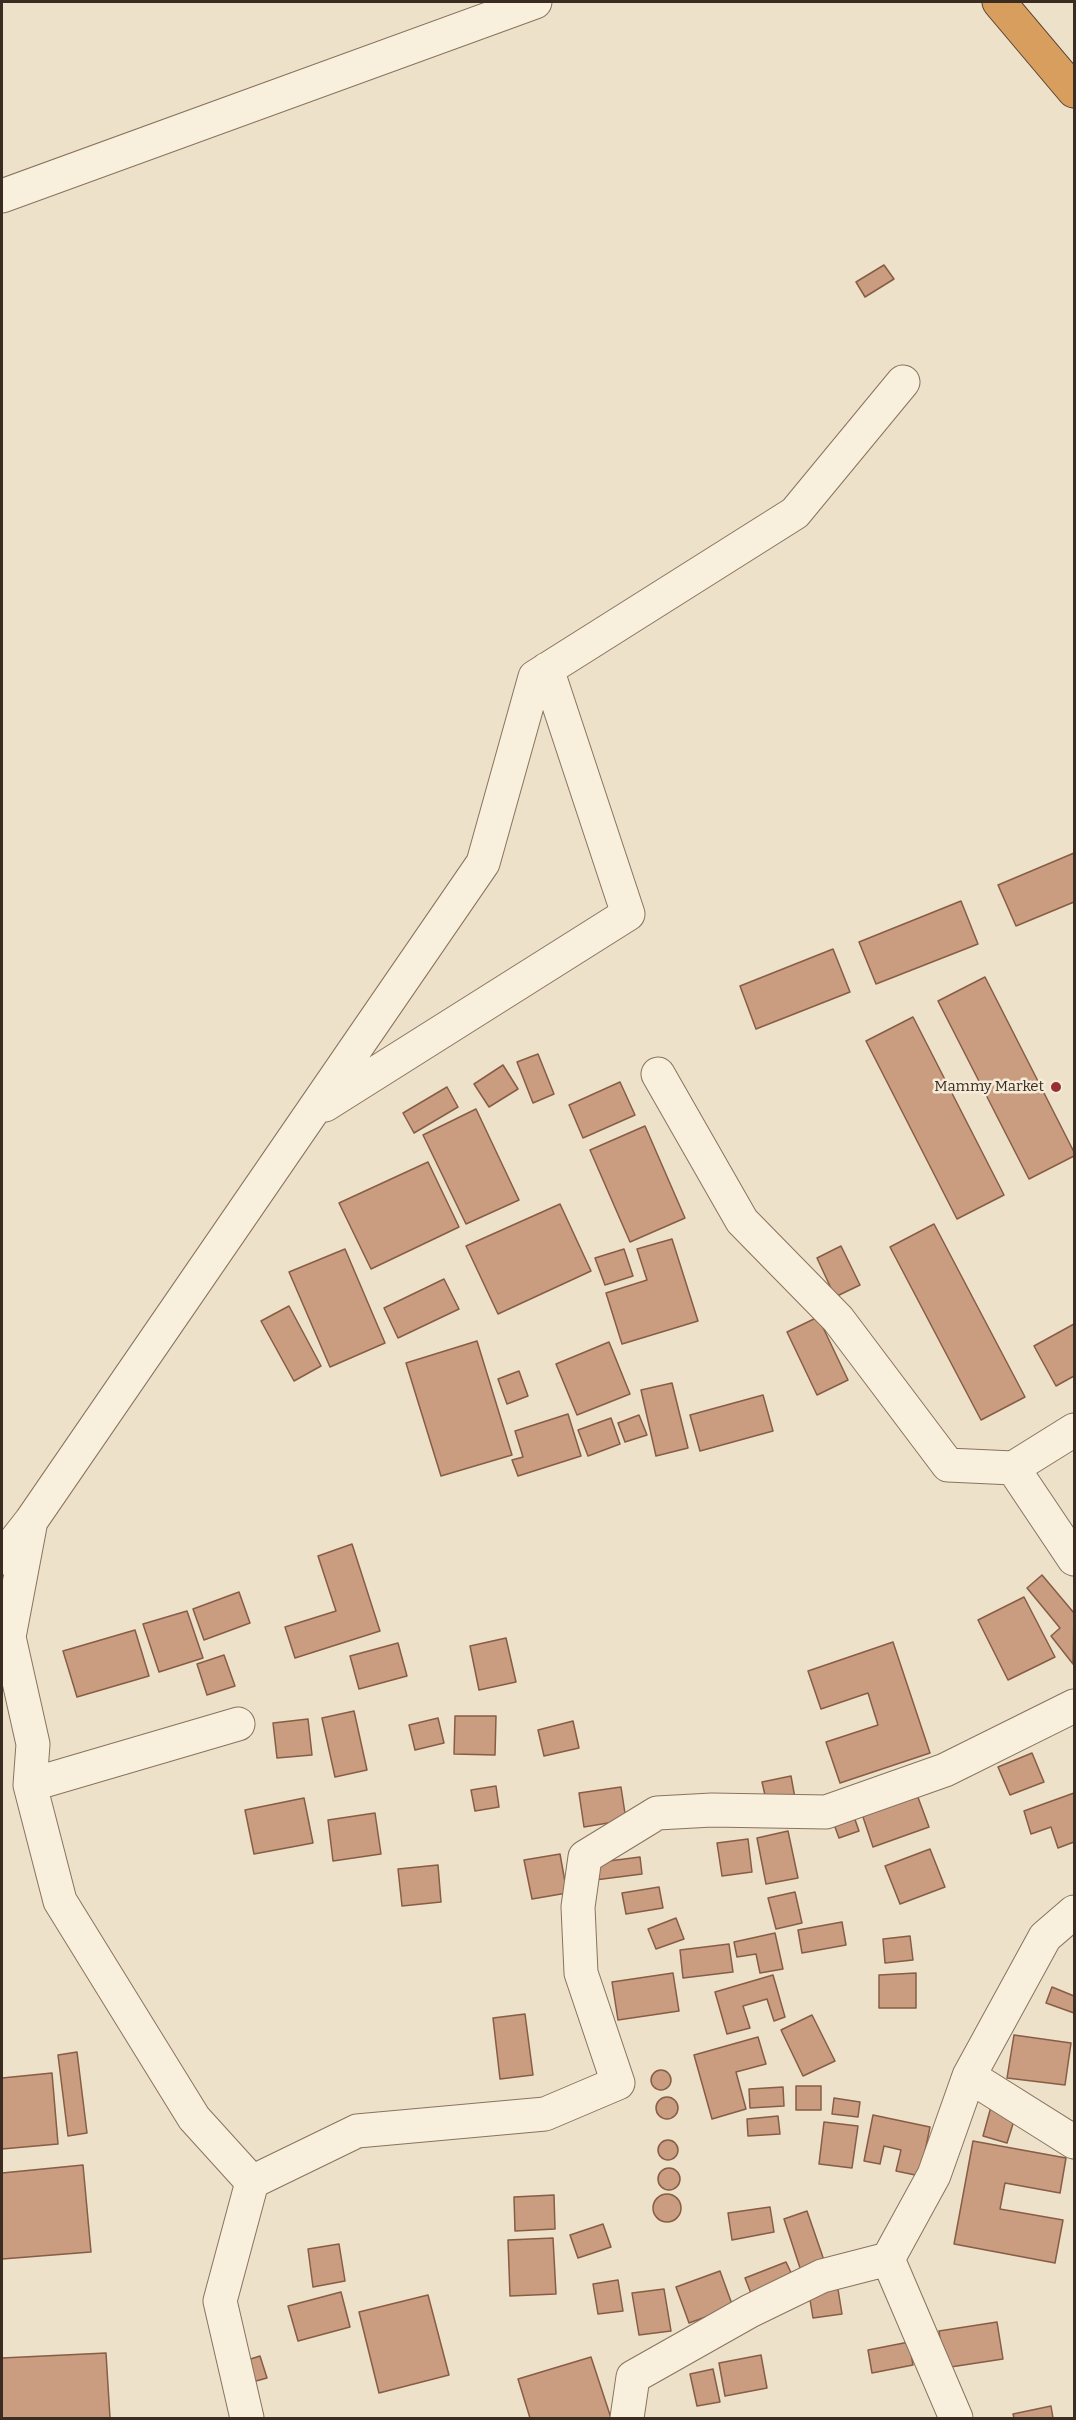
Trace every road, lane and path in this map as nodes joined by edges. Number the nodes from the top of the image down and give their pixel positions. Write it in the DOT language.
graph roads {
  1 [pos="535,2"];
  2 [pos="999,2"];
  3 [pos="1074,91"];
  4 [pos="2,196"];
  5 [pos="903,382"];
  6 [pos="547,669"];
  7 [pos="658,1074"];
  8 [pos="314,1112"];
  9 [pos="1074,1430"];
  10 [pos="1013,1468"];
  11 [pos="31,1521"];
  12 [pos="2,1558"];
  13 [pos="1074,1559"];
  14 [pos="1074,1706"];
  15 [pos="238,1724"];
  16 [pos="30,1785"];
  17 [pos="1074,1912"];
  18 [pos="969,2076"];
  19 [pos="1074,2142"];
  20 [pos="252,2182"];
  21 [pos="888,2259"];
  22 [pos="247,2418"];
  23 [pos="627,2418"];
  24 [pos="956,2418"];
  1 -- 4 [label="street"];
  2 -- 3 [label="highway"];
  5 -- 6 [label="street"];
  6 -- 8 [label="street"];
  6 -- 8 [label="street"];
  7 -- 10 [label="street"];
  8 -- 11 [label="street"];
  9 -- 10 [label="street"];
  10 -- 13 [label="street"];
  11 -- 12 [label="street"];
  11 -- 16 [label="street"];
  14 -- 20 [label="street"];
  15 -- 16 [label="street"];
  16 -- 20 [label="street"];
  17 -- 18 [label="street"];
  18 -- 19 [label="street"];
  18 -- 21 [label="street"];
  20 -- 22 [label="street"];
  21 -- 23 [label="street"];
  21 -- 24 [label="street"];
}
